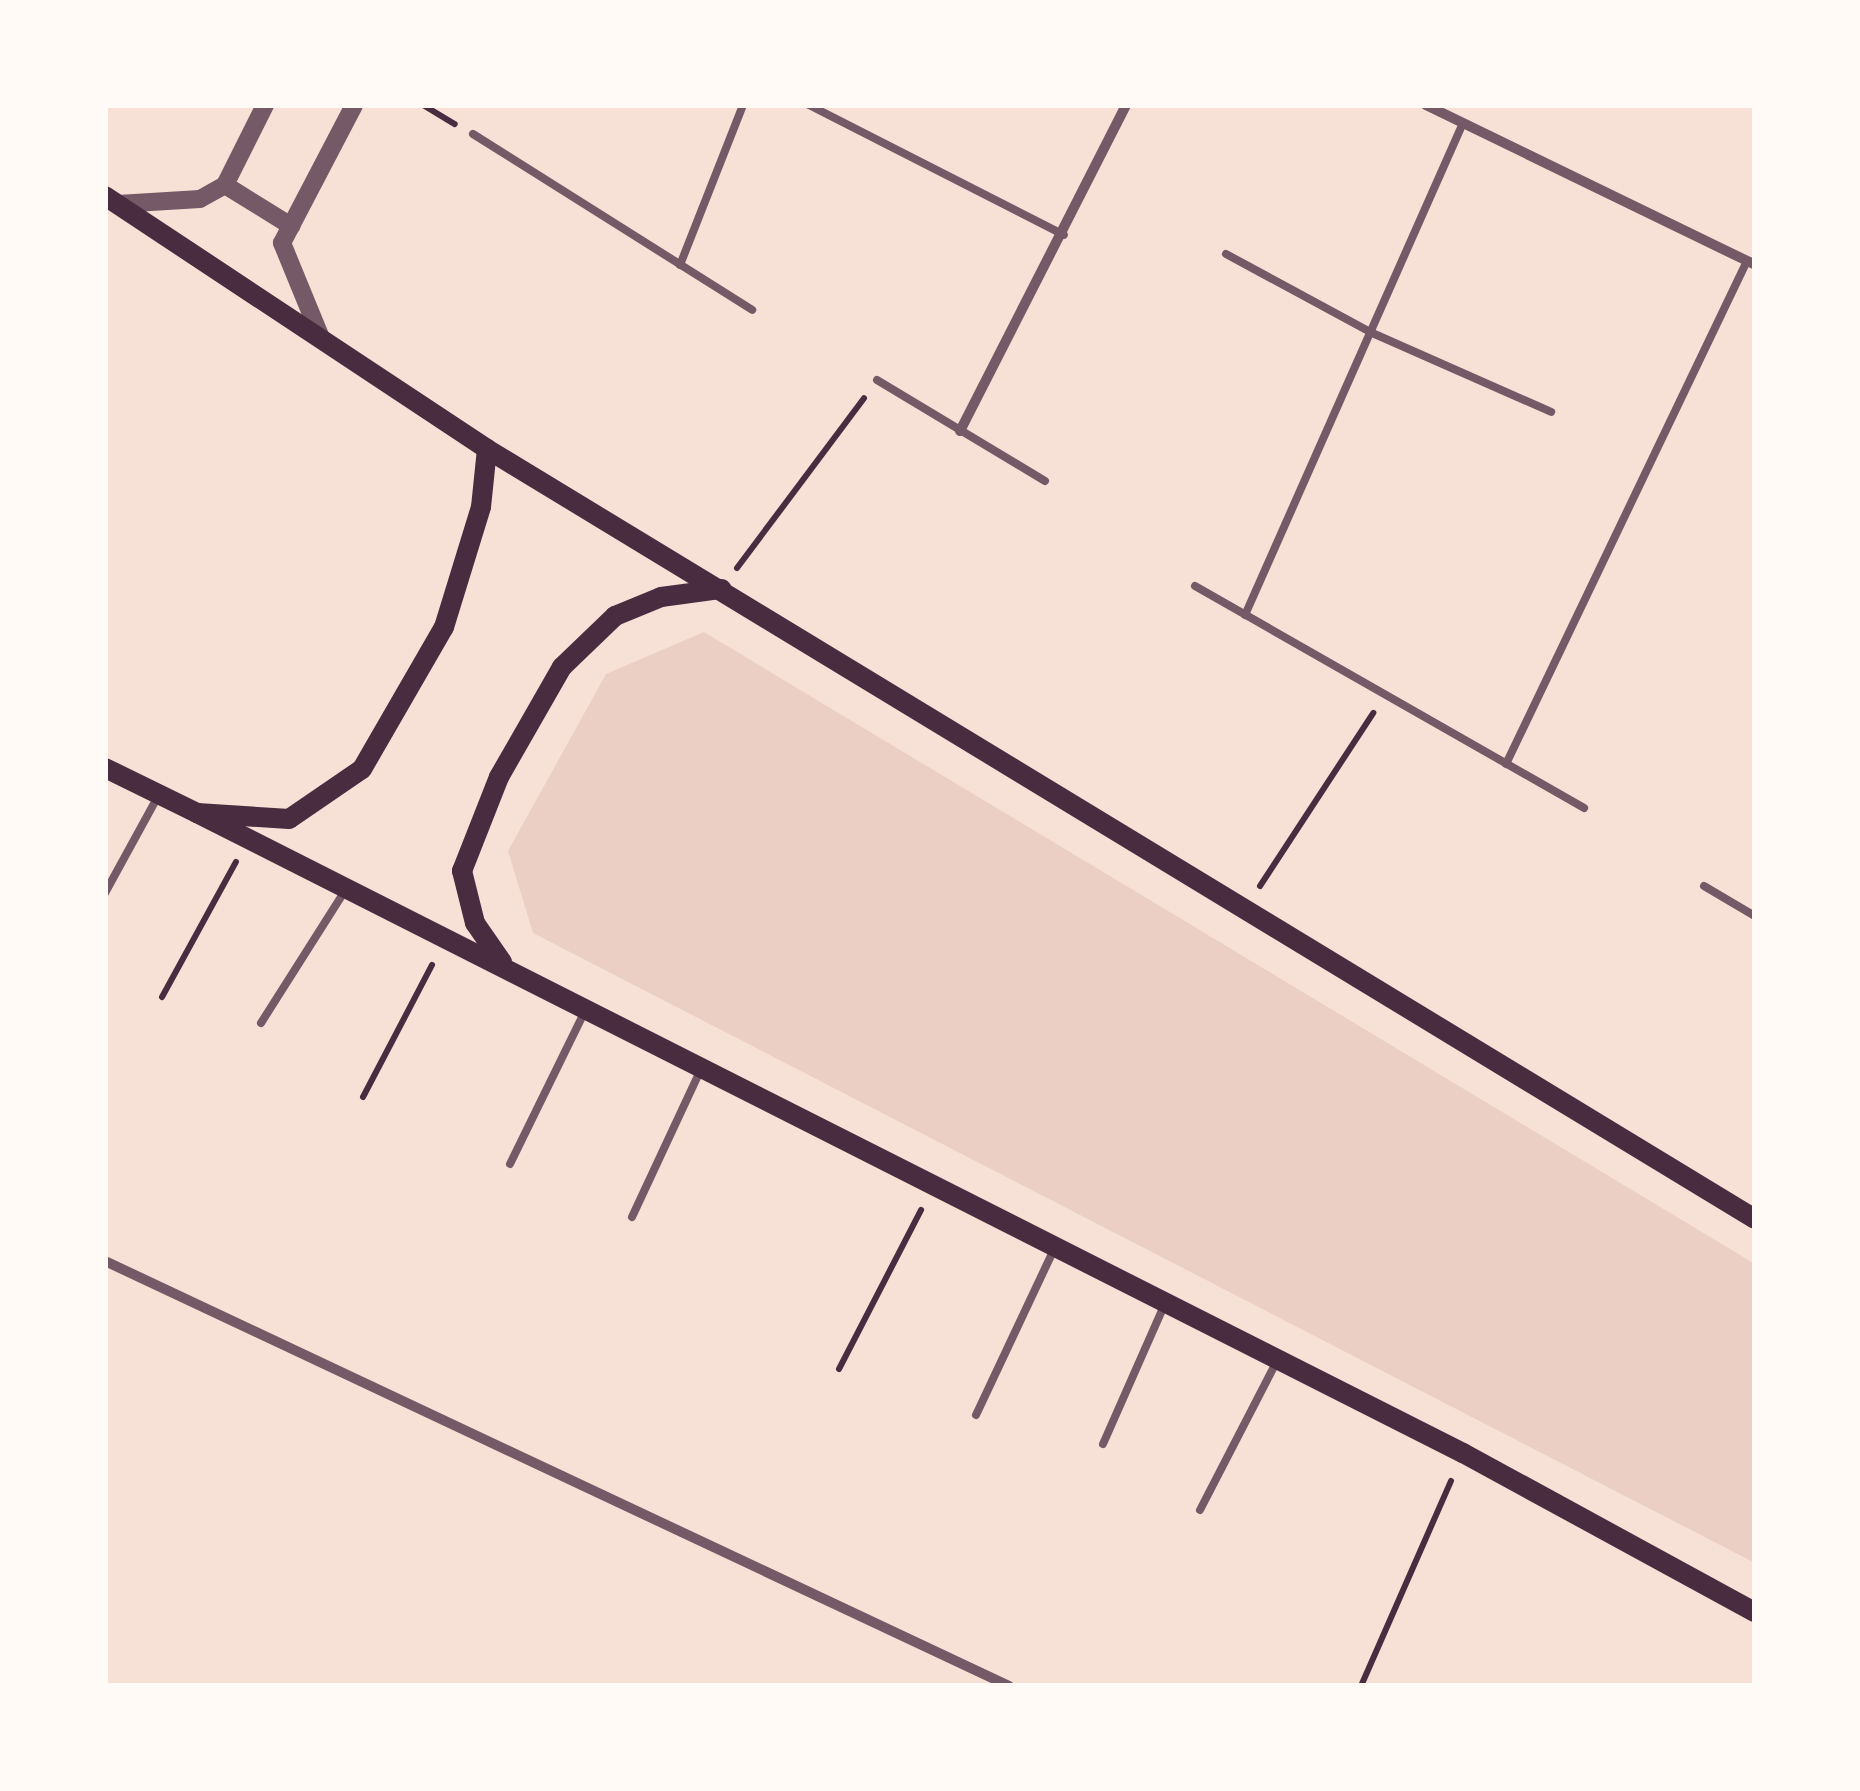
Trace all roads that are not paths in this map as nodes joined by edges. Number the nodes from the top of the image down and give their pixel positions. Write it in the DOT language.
graph roads {
  1 [pos="265,105"];
  2 [pos="354,105"];
  3 [pos="743,105"];
  4 [pos="808,105"];
  5 [pos="1126,105"];
  6 [pos="1426,105"];
  7 [pos="1462,123"];
  8 [pos="473,134"];
  9 [pos="225,185"];
  10 [pos="112,200"];
  11 [pos="291,226"];
  12 [pos="1064,235"];
  13 [pos="1226,254"];
  14 [pos="1751,263"];
  15 [pos="680,265"];
  16 [pos="752,310"];
  17 [pos="1370,332"];
  18 [pos="321,338"];
  19 [pos="878,380"];
  20 [pos="1551,412"];
  21 [pos="960,431"];
  22 [pos="486,449"];
  23 [pos="1045,481"];
  24 [pos="1196,586"];
  25 [pos="721,589"];
  26 [pos="1245,615"];
  27 [pos="1506,764"];
  28 [pos="105,768"];
  29 [pos="159,794"];
  30 [pos="1584,808"];
  31 [pos="197,813"];
  32 [pos="1704,886"];
  33 [pos="347,887"];
  34 [pos="105,893"];
  35 [pos="1755,916"];
  36 [pos="504,966"];
  37 [pos="586,1008"];
  38 [pos="261,1023"];
  39 [pos="702,1066"];
  40 [pos="510,1164"];
  41 [pos="632,1217"];
  42 [pos="1755,1219"];
  43 [pos="1056,1246"];
  44 [pos="105,1261"];
  45 [pos="1166,1302"];
  46 [pos="1279,1359"];
  47 [pos="976,1415"];
  48 [pos="1104,1444"];
  49 [pos="1200,1510"];
  50 [pos="1755,1612"];
  51 [pos="1009,1686"];
  1 -- 9 [label="street"];
  2 -- 11 [label="street"];
  3 -- 15 [label="lane"];
  4 -- 12 [label="lane"];
  5 -- 12 [label="street"];
  6 -- 7 [label="street"];
  7 -- 14 [label="street"];
  7 -- 17 [label="lane"];
  8 -- 15 [label="lane"];
  9 -- 10 [label="street"];
  9 -- 11 [label="street"];
  10 -- 18 [label="main road"];
  11 -- 18 [label="street"];
  12 -- 21 [label="street"];
  13 -- 17 [label="lane"];
  14 -- 27 [label="lane"];
  15 -- 16 [label="lane"];
  17 -- 20 [label="lane"];
  17 -- 26 [label="lane"];
  18 -- 22 [label="main road"];
  19 -- 21 [label="lane"];
  21 -- 23 [label="lane"];
  22 -- 25 [label="main road"];
  22 -- 31 [label="main road"];
  24 -- 26 [label="lane"];
  25 -- 36 [label="main road"];
  25 -- 42 [label="main road"];
  26 -- 27 [label="lane"];
  27 -- 30 [label="lane"];
  28 -- 29 [label="main road"];
  29 -- 31 [label="main road"];
  29 -- 34 [label="lane"];
  31 -- 33 [label="main road"];
  32 -- 35 [label="lane"];
  33 -- 36 [label="main road"];
  33 -- 38 [label="lane"];
  36 -- 37 [label="main road"];
  37 -- 39 [label="main road"];
  37 -- 40 [label="lane"];
  39 -- 41 [label="lane"];
  39 -- 43 [label="main road"];
  43 -- 45 [label="main road"];
  43 -- 47 [label="lane"];
  44 -- 51 [label="street"];
  45 -- 46 [label="main road"];
  45 -- 48 [label="lane"];
  46 -- 49 [label="lane"];
  46 -- 50 [label="main road"];
}
